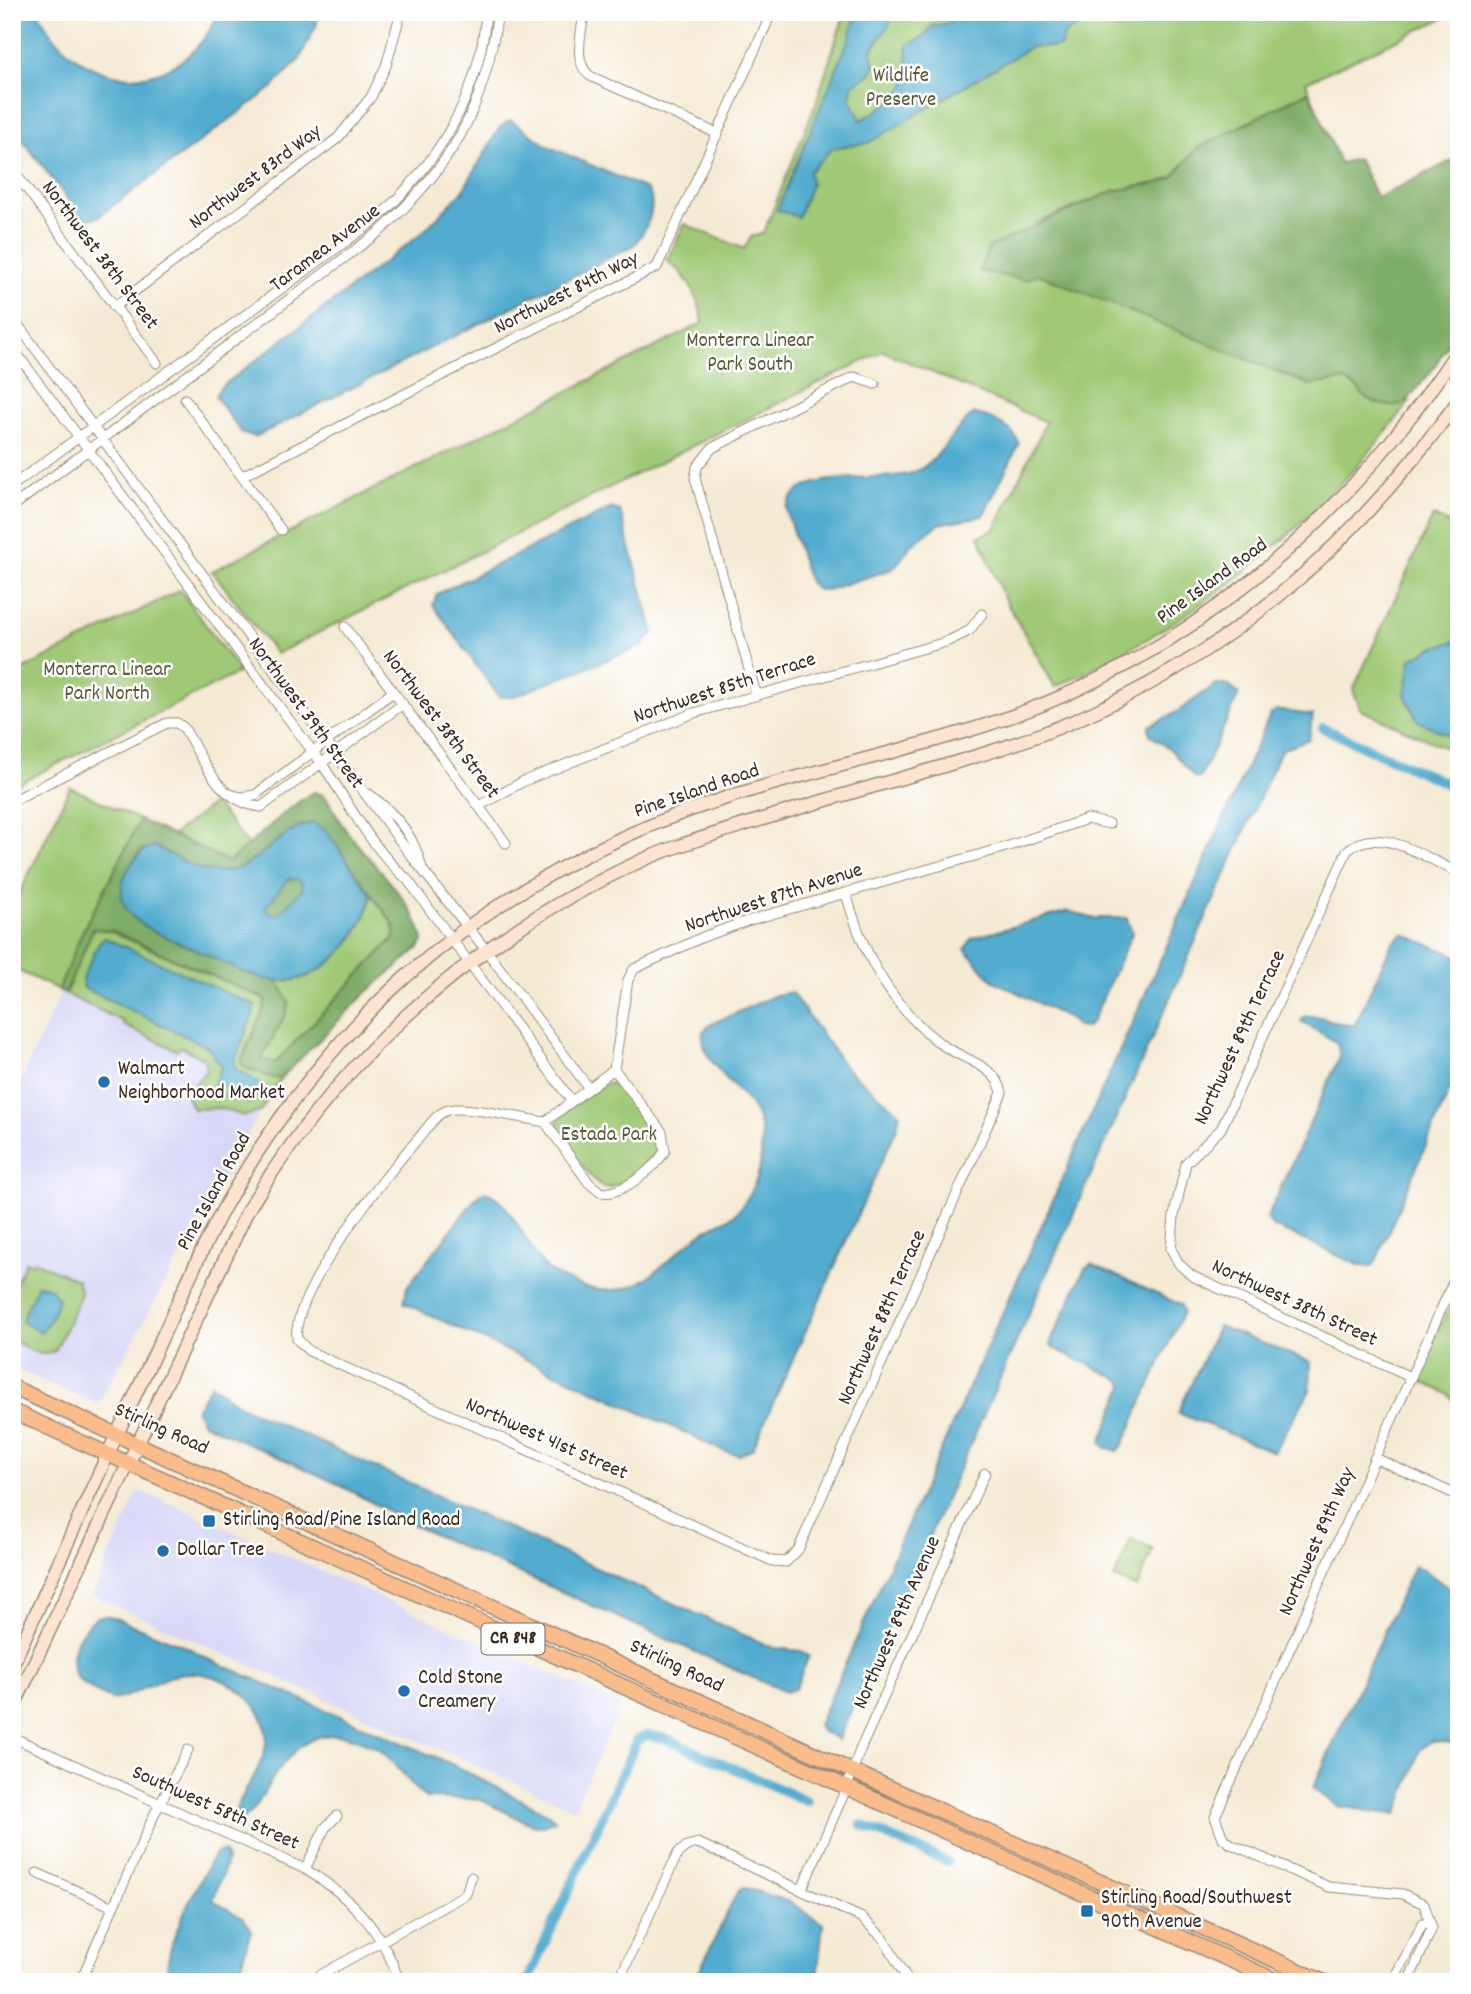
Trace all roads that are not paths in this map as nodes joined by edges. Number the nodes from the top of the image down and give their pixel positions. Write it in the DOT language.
graph roads {
  1 [pos="401,12"];
  2 [pos="486,12"];
  3 [pos="498,12"];
  4 [pos="584,12"];
  5 [pos="772,12"];
  6 [pos="718,134"];
  7 [pos="12,169"];
  8 [pos="114,307"];
  9 [pos="12,317"];
  10 [pos="12,346"];
  11 [pos="1459,348"];
  12 [pos="157,363"];
  13 [pos="875,384"];
  14 [pos="186,400"];
  15 [pos="1459,400"];
  16 [pos="95,429"];
  17 [pos="80,437"];
  18 [pos="103,439"];
  19 [pos="90,450"];
  20 [pos="242,476"];
  21 [pos="12,486"];
  22 [pos="15,502"];
  23 [pos="281,530"];
  24 [pos="12,564"];
  25 [pos="12,583"];
  26 [pos="982,614"];
  27 [pos="345,627"];
  28 [pos="393,692"];
  29 [pos="756,694"];
  30 [pos="403,704"];
  31 [pos="326,742"];
  32 [pos="313,753"];
  33 [pos="335,755"];
  34 [pos="322,764"];
  35 [pos="225,792"];
  36 [pos="12,801"];
  37 [pos="479,806"];
  38 [pos="1109,824"];
  39 [pos="506,844"];
  40 [pos="1459,873"];
  41 [pos="846,893"];
  42 [pos="469,928"];
  43 [pos="452,941"];
  44 [pos="486,950"];
  45 [pos="467,964"];
  46 [pos="614,1069"];
  47 [pos="588,1087"];
  48 [pos="571,1100"];
  49 [pos="545,1122"];
  50 [pos="1173,1253"];
  51 [pos="1459,1269"];
  52 [pos="1410,1377"];
  53 [pos="12,1387"];
  54 [pos="12,1411"];
  55 [pos="117,1433"];
  56 [pos="137,1442"];
  57 [pos="108,1454"];
  58 [pos="1375,1458"];
  59 [pos="127,1464"];
  60 [pos="985,1473"];
  61 [pos="1459,1496"];
  62 [pos="788,1566"];
  63 [pos="471,1596"];
  64 [pos="463,1617"];
  65 [pos="12,1666"];
  66 [pos="12,1710"];
  67 [pos="12,1737"];
  68 [pos="188,1750"];
  69 [pos="852,1771"];
  70 [pos="846,1789"];
  71 [pos="160,1804"];
  72 [pos="337,1816"];
  73 [pos="997,1835"];
  74 [pos="994,1853"];
  75 [pos="305,1869"];
  76 [pos="37,1872"];
  77 [pos="471,1877"];
  78 [pos="802,1889"];
  79 [pos="113,1907"];
  80 [pos="1429,1923"];
  81 [pos="382,1941"];
  82 [pos="319,1976"];
  83 [pos="80,1982"];
  84 [pos="399,1982"];
  85 [pos="618,1982"];
  86 [pos="909,1982"];
  87 [pos="1279,1982"];
  88 [pos="1324,1982"];
  89 [pos="1392,1982"];
  90 [pos="1408,1982"];
  1 -- 8 [label="street, Northwest 83rd Way"];
  2 -- 16 [label="street, Taramea Avenue"];
  3 -- 18 [label="street, Taramea Avenue"];
  4 -- 6 [label="street"];
  5 -- 6 [label="street, Northwest 84th Way"];
  6 -- 20 [label="street, Northwest 84th Way"];
  7 -- 8 [label="street, Northwest 38th Street"];
  8 -- 12 [label="street, Northwest 38th Street"];
  9 -- 16 [label="street, Northwest 39th Street"];
  10 -- 17 [label="street, Northwest 39th Street"];
  11 -- 42 [label="main road, Pine Island Road"];
  13 -- 29 [label="street"];
  14 -- 20 [label="street"];
  15 -- 44 [label="main road, Pine Island Road"];
  16 -- 17 [label="street, Taramea Avenue"];
  16 -- 18 [label="street, Northwest 39th Street"];
  17 -- 19 [label="street, Northwest 39th Street"];
  17 -- 21 [label="street, Taramea Avenue"];
  18 -- 19 [label="street, Taramea Avenue"];
  18 -- 31 [label="street, Northwest 39th Street"];
  19 -- 22 [label="street, Taramea Avenue"];
  19 -- 32 [label="street, Northwest 39th Street"];
  20 -- 23 [label="street"];
  24 -- 25 [label="street"];
  26 -- 29 [label="street, Northwest 85th Terrace"];
  27 -- 28 [label="street, Northwest 38th Street"];
  28 -- 30 [label="street, Northwest 38th Street"];
  28 -- 31 [label="street"];
  29 -- 37 [label="street, Northwest 85th Terrace"];
  30 -- 33 [label="street"];
  30 -- 37 [label="street, Northwest 38th Street"];
  31 -- 32 [label="street"];
  31 -- 33 [label="street, Northwest 39th Street"];
  32 -- 34 [label="street, Northwest 39th Street"];
  32 -- 35 [label="street"];
  33 -- 34 [label="street"];
  33 -- 42 [label="street, Northwest 39th Street"];
  34 -- 35 [label="street"];
  34 -- 43 [label="street, Northwest 39th Street"];
  35 -- 36 [label="street"];
  37 -- 39 [label="street, Northwest 38th Street"];
  38 -- 41 [label="street, Northwest 87th Avenue"];
  40 -- 50 [label="street, Northwest 89th Terrace"];
  41 -- 46 [label="street, Northwest 87th Avenue"];
  41 -- 62 [label="street, Northwest 88th Terrace"];
  42 -- 43 [label="main road, Pine Island Road"];
  42 -- 44 [label="street, Northwest 39th Street"];
  43 -- 45 [label="street, Northwest 39th Street"];
  43 -- 55 [label="main road, Pine Island Road"];
  44 -- 45 [label="main road, Pine Island Road"];
  44 -- 47 [label="street, Northwest 39th Street"];
  45 -- 48 [label="street, Northwest 39th Street"];
  45 -- 56 [label="main road, Pine Island Road"];
  46 -- 47 [label="street"];
  46 -- 49 [label="street"];
  47 -- 48 [label="street"];
  48 -- 49 [label="street"];
  49 -- 62 [label="street, Northwest 41st Street"];
  50 -- 52 [label="street, Northwest 38th Street"];
  51 -- 52 [label="street, Northwest 89th Way"];
  52 -- 58 [label="street, Northwest 89th Way"];
  53 -- 55 [label="main road, Stirling Road / CR 848"];
  54 -- 57 [label="main road, Stirling Road / CR 848"];
  55 -- 56 [label="main road, Stirling Road / CR 848"];
  55 -- 57 [label="main road, Pine Island Road"];
  56 -- 59 [label="main road, Pine Island Road"];
  56 -- 63 [label="main road, Stirling Road / CR 848"];
  57 -- 59 [label="main road, Stirling Road / CR 848"];
  57 -- 65 [label="main road, Pine Island Road"];
  58 -- 61 [label="street"];
  58 -- 80 [label="street, Northwest 89th Way"];
  59 -- 64 [label="main road, Stirling Road / CR 848"];
  59 -- 66 [label="main road, Pine Island Road"];
  60 -- 69 [label="street, Northwest 89th Avenue"];
  63 -- 64 [label="main road"];
  63 -- 69 [label="main road, Stirling Road / CR 848"];
  64 -- 70 [label="main road, Stirling Road / CR 848"];
  67 -- 71 [label="street, Southwest 58th Street"];
  68 -- 71 [label="street"];
  69 -- 70 [label="street, Northwest 89th Avenue"];
  69 -- 73 [label="main road, Stirling Road / CR 848"];
  70 -- 74 [label="main road, Stirling Road / CR 848"];
  70 -- 78 [label="street, Northwest 89th Avenue"];
  71 -- 75 [label="street, Southwest 58th Street"];
  71 -- 79 [label="street"];
  72 -- 75 [label="street"];
  73 -- 74 [label="main road"];
  73 -- 88 [label="main road, Stirling Road / CR 848"];
  74 -- 87 [label="main road, Stirling Road / CR 848"];
  75 -- 81 [label="street, Southwest 58th Street"];
  76 -- 79 [label="street"];
  77 -- 81 [label="street"];
  78 -- 85 [label="street"];
  78 -- 86 [label="street"];
  79 -- 83 [label="street"];
  80 -- 89 [label="street"];
  80 -- 90 [label="street"];
  81 -- 82 [label="street"];
  81 -- 84 [label="street, Southwest 58th Street"];
}
